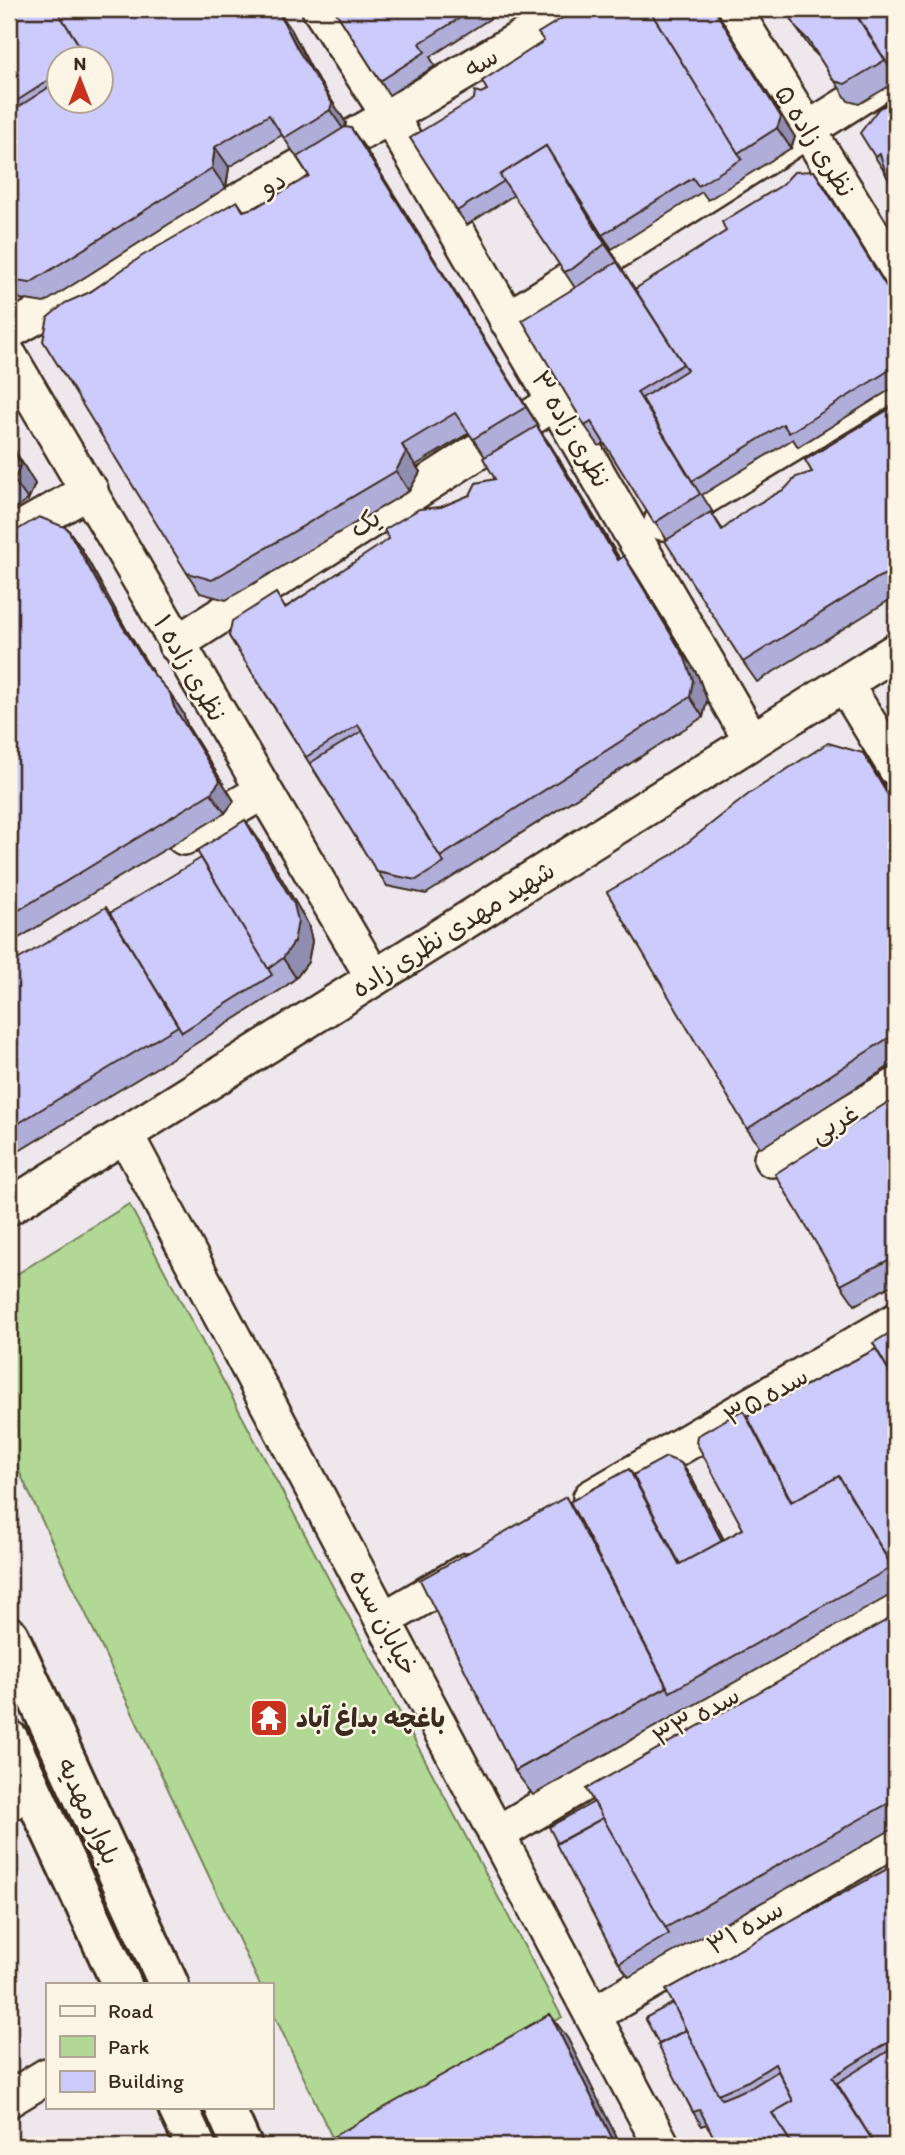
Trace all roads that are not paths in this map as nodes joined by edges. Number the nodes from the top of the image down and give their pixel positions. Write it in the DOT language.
graph roads {
  1 [pos="320,9"];
  2 [pos="571,9"];
  3 [pos="733,9"];
  4 [pos="896,74"];
  5 [pos="390,116"];
  6 [pos="810,130"];
  7 [pos="896,274"];
  8 [pos="508,320"];
  9 [pos="9,331"];
  10 [pos="9,356"];
  11 [pos="896,381"];
  12 [pos="555,402"];
  13 [pos="90,490"];
  14 [pos="9,536"];
  15 [pos="634,538"];
  16 [pos="176,644"];
  17 [pos="896,651"];
  18 [pos="844,683"];
  19 [pos="752,741"];
  20 [pos="896,768"];
  21 [pos="262,792"];
  22 [pos="153,855"];
  23 [pos="374,978"];
  24 [pos="896,1086"];
  25 [pos="125,1134"];
  26 [pos="772,1159"];
  27 [pos="9,1207"];
  28 [pos="896,1321"];
  29 [pos="562,1516"];
  30 [pos="490,1557"];
  31 [pos="896,1599"];
  32 [pos="383,1620"];
  33 [pos="9,1636"];
  34 [pos="9,1740"];
  35 [pos="20,1796"];
  36 [pos="497,1834"];
  37 [pos="896,1838"];
  38 [pos="121,1983"];
  39 [pos="168,1983"];
  40 [pos="593,2015"];
  41 [pos="46,2077"];
  42 [pos="9,2099"];
  43 [pos="179,2110"];
  44 [pos="226,2110"];
  45 [pos="196,2146"];
  46 [pos="242,2146"];
  47 [pos="662,2146"];
  1 -- 5 [label="street, نظری زاده ۳"];
  2 -- 5 [label="street, سه"];
  3 -- 6 [label="street, نظری زاده ۵"];
  4 -- 6 [label="street"];
  5 -- 8 [label="street, نظری زاده ۳"];
  5 -- 9 [label="street, دو"];
  6 -- 7 [label="street, نظری زاده ۵"];
  6 -- 8 [label="street"];
  8 -- 12 [label="street, نظری زاده ۳"];
  10 -- 13 [label="street, نظری زاده ۱"];
  11 -- 15 [label="street"];
  12 -- 15 [label="street, نظری زاده ۳"];
  12 -- 16 [label="street, یک"];
  13 -- 14 [label="street"];
  13 -- 16 [label="street, نظری زاده ۱"];
  15 -- 19 [label="street, نظری زاده ۳"];
  16 -- 21 [label="street, نظری زاده ۱"];
  17 -- 18 [label="street, شهید مهدی نظری زاده"];
  18 -- 19 [label="street, شهید مهدی نظری زاده"];
  18 -- 20 [label="street"];
  19 -- 23 [label="street, شهید مهدی نظری زاده"];
  21 -- 22 [label="street"];
  21 -- 23 [label="street, نظری زاده ۱"];
  23 -- 25 [label="street, شهید مهدی نظری زاده"];
  24 -- 26 [label="street, غربی"];
  25 -- 27 [label="street, شهید مهدی نظری زاده"];
  25 -- 32 [label="street, خیابان سده"];
  28 -- 29 [label="street, سده ۳۵"];
  30 -- 32 [label="street"];
  31 -- 36 [label="street, سده ۳۳"];
  32 -- 36 [label="street, خیابان سده"];
  33 -- 39 [label="main road, بلوار مهدیه"];
  34 -- 35 [label="main road, بلوار مهدیه"];
  35 -- 38 [label="main road, بلوار مهدیه"];
  36 -- 40 [label="street, خیابان سده"];
  37 -- 40 [label="street, سده ۳۱"];
  40 -- 47 [label="street, خیابان سده"];
  41 -- 42 [label="street"];
  43 -- 45 [label="main road"];
  44 -- 46 [label="main road"];
}
